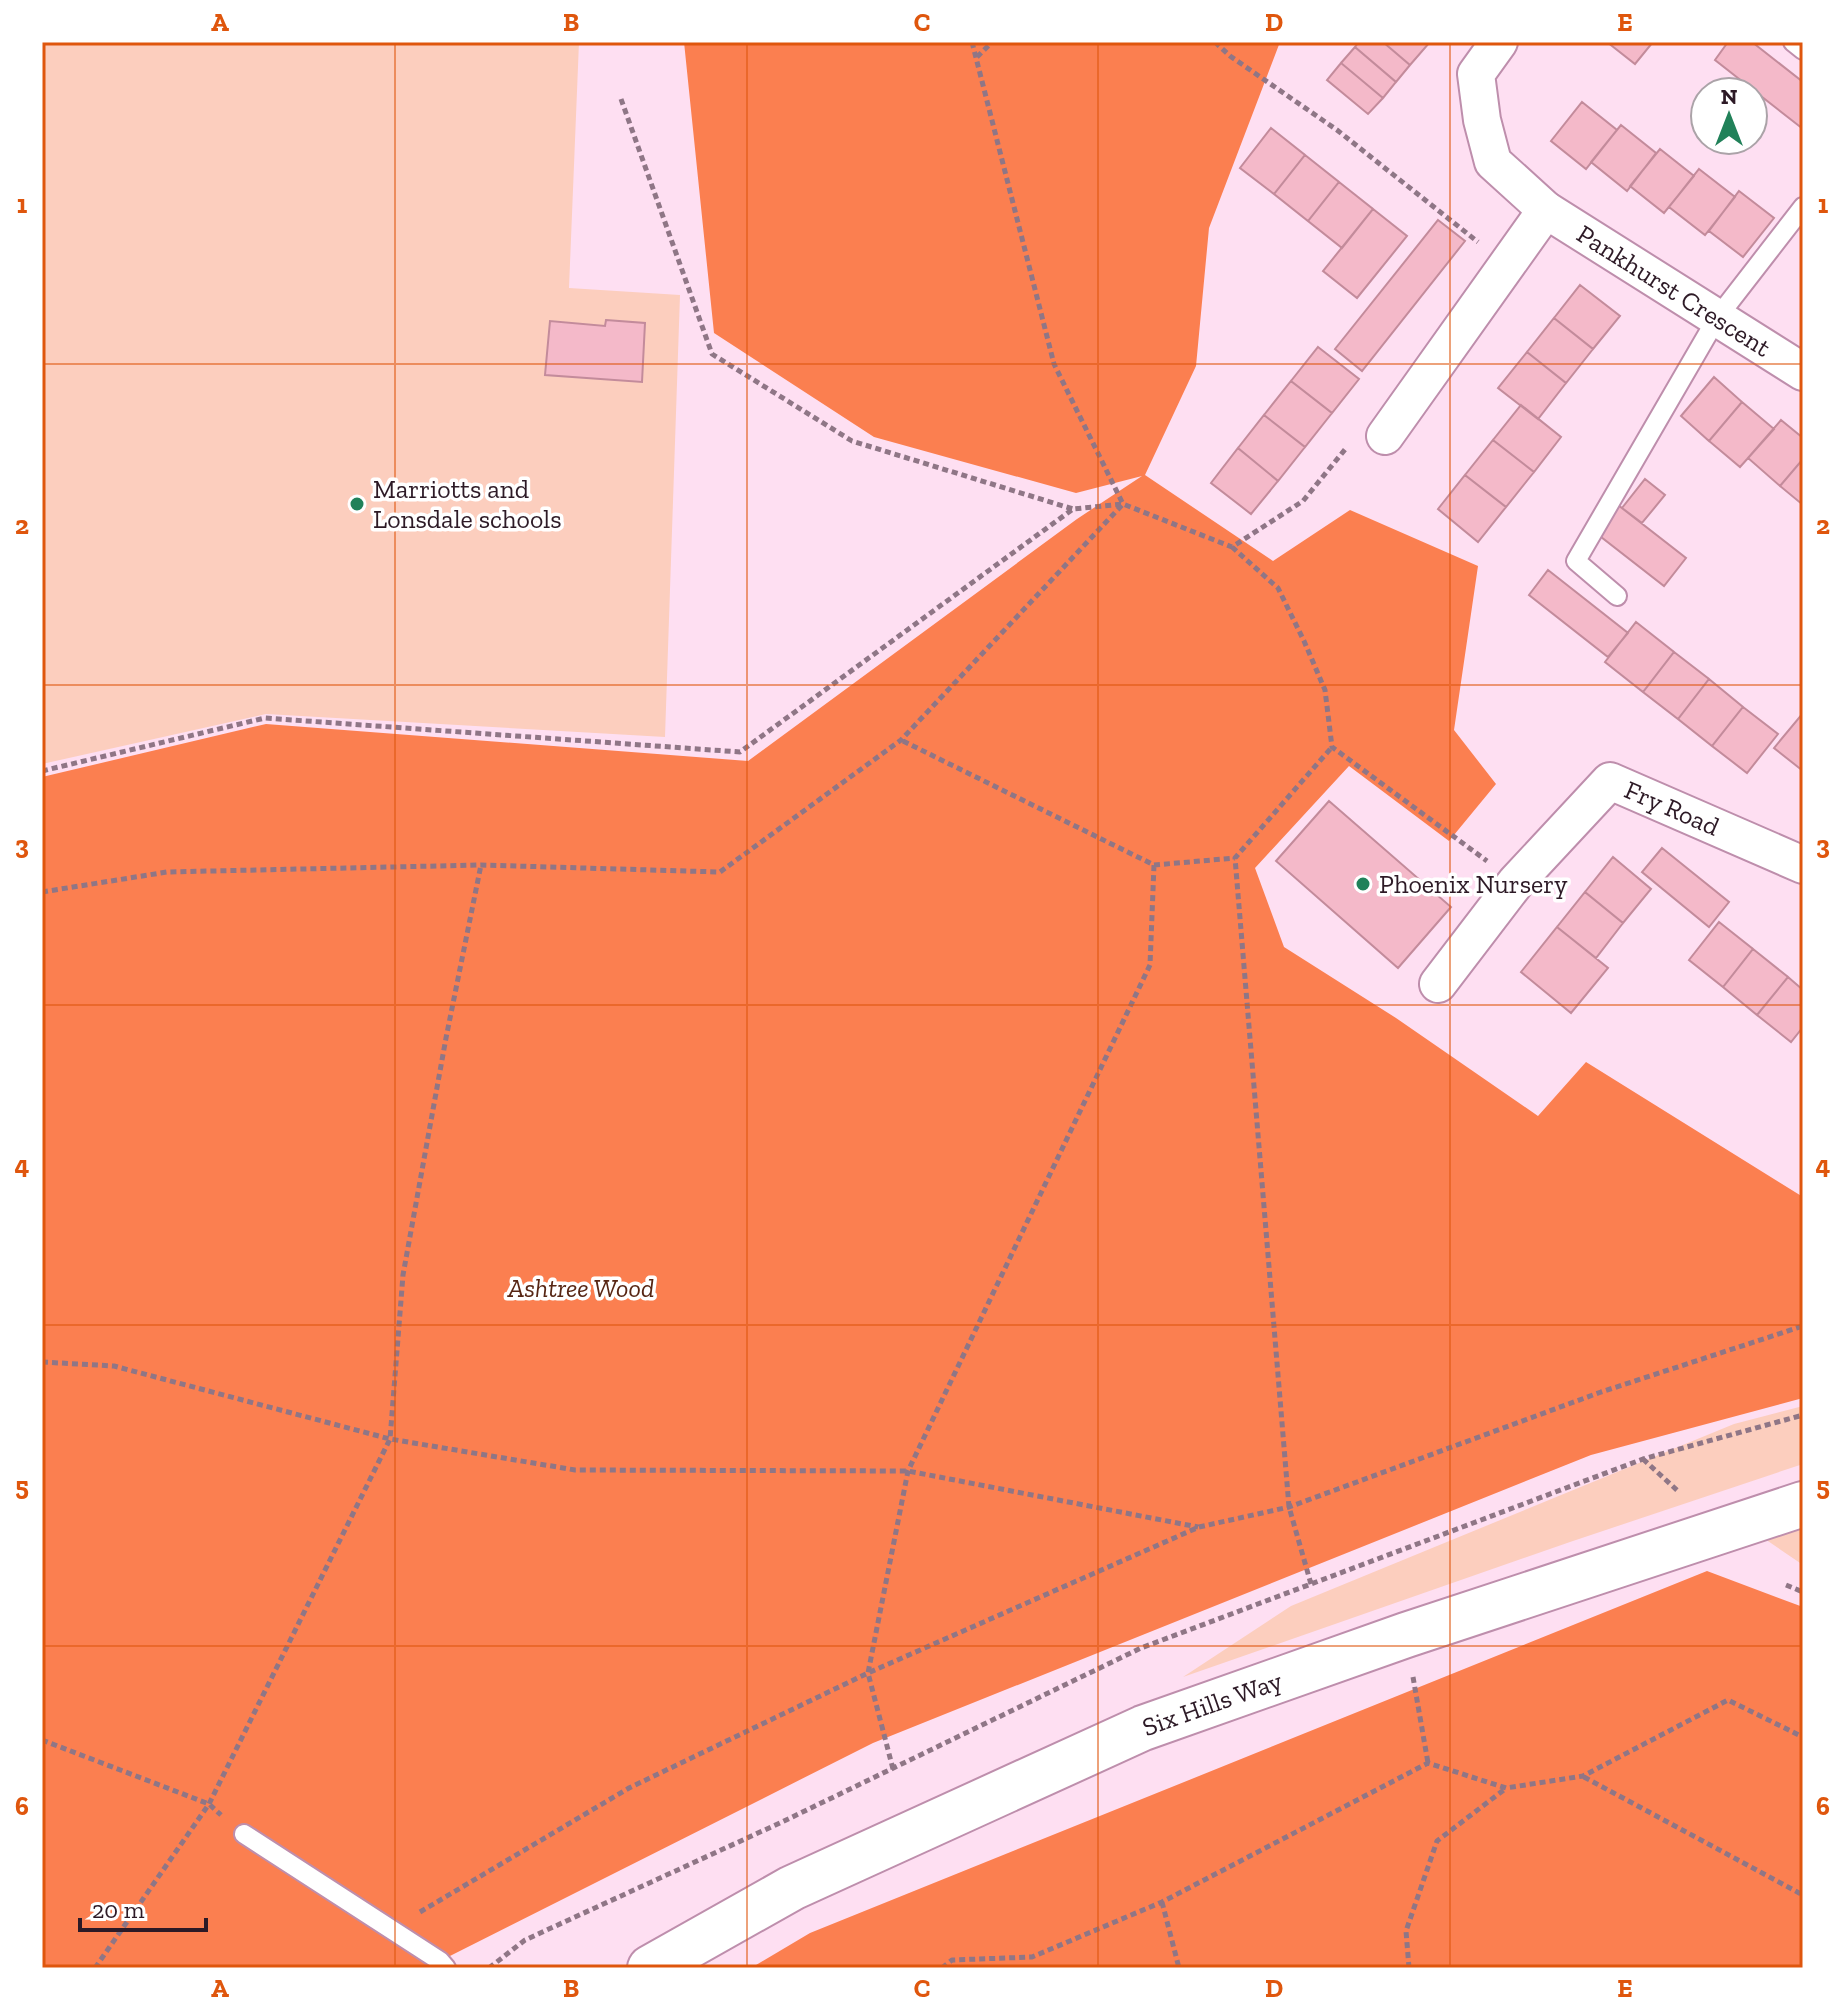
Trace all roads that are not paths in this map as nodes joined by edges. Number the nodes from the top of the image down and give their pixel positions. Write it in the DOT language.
graph roads {
  1 [pos="1499,42"];
  2 [pos="1793,42"];
  3 [pos="1803,50"];
  4 [pos="1803,207"];
  5 [pos="1546,210"];
  6 [pos="1717,318"];
  7 [pos="1803,372"];
  8 [pos="1385,436"];
  9 [pos="1617,596"];
  10 [pos="1803,865"];
  11 [pos="1438,984"];
  12 [pos="1803,1504"];
  13 [pos="244,1834"];
  14 [pos="446,1968"];
  15 [pos="650,1968"];
  1 -- 5 [label="street, Pankhurst Crescent"];
  2 -- 3 [label="lane"];
  4 -- 6 [label="lane"];
  5 -- 6 [label="street, Pankhurst Crescent"];
  5 -- 8 [label="street"];
  6 -- 7 [label="street, Pankhurst Crescent"];
  6 -- 9 [label="lane"];
  10 -- 11 [label="street, Fry Road"];
  12 -- 15 [label="street, Six Hills Way"];
  13 -- 14 [label="lane"];
}
